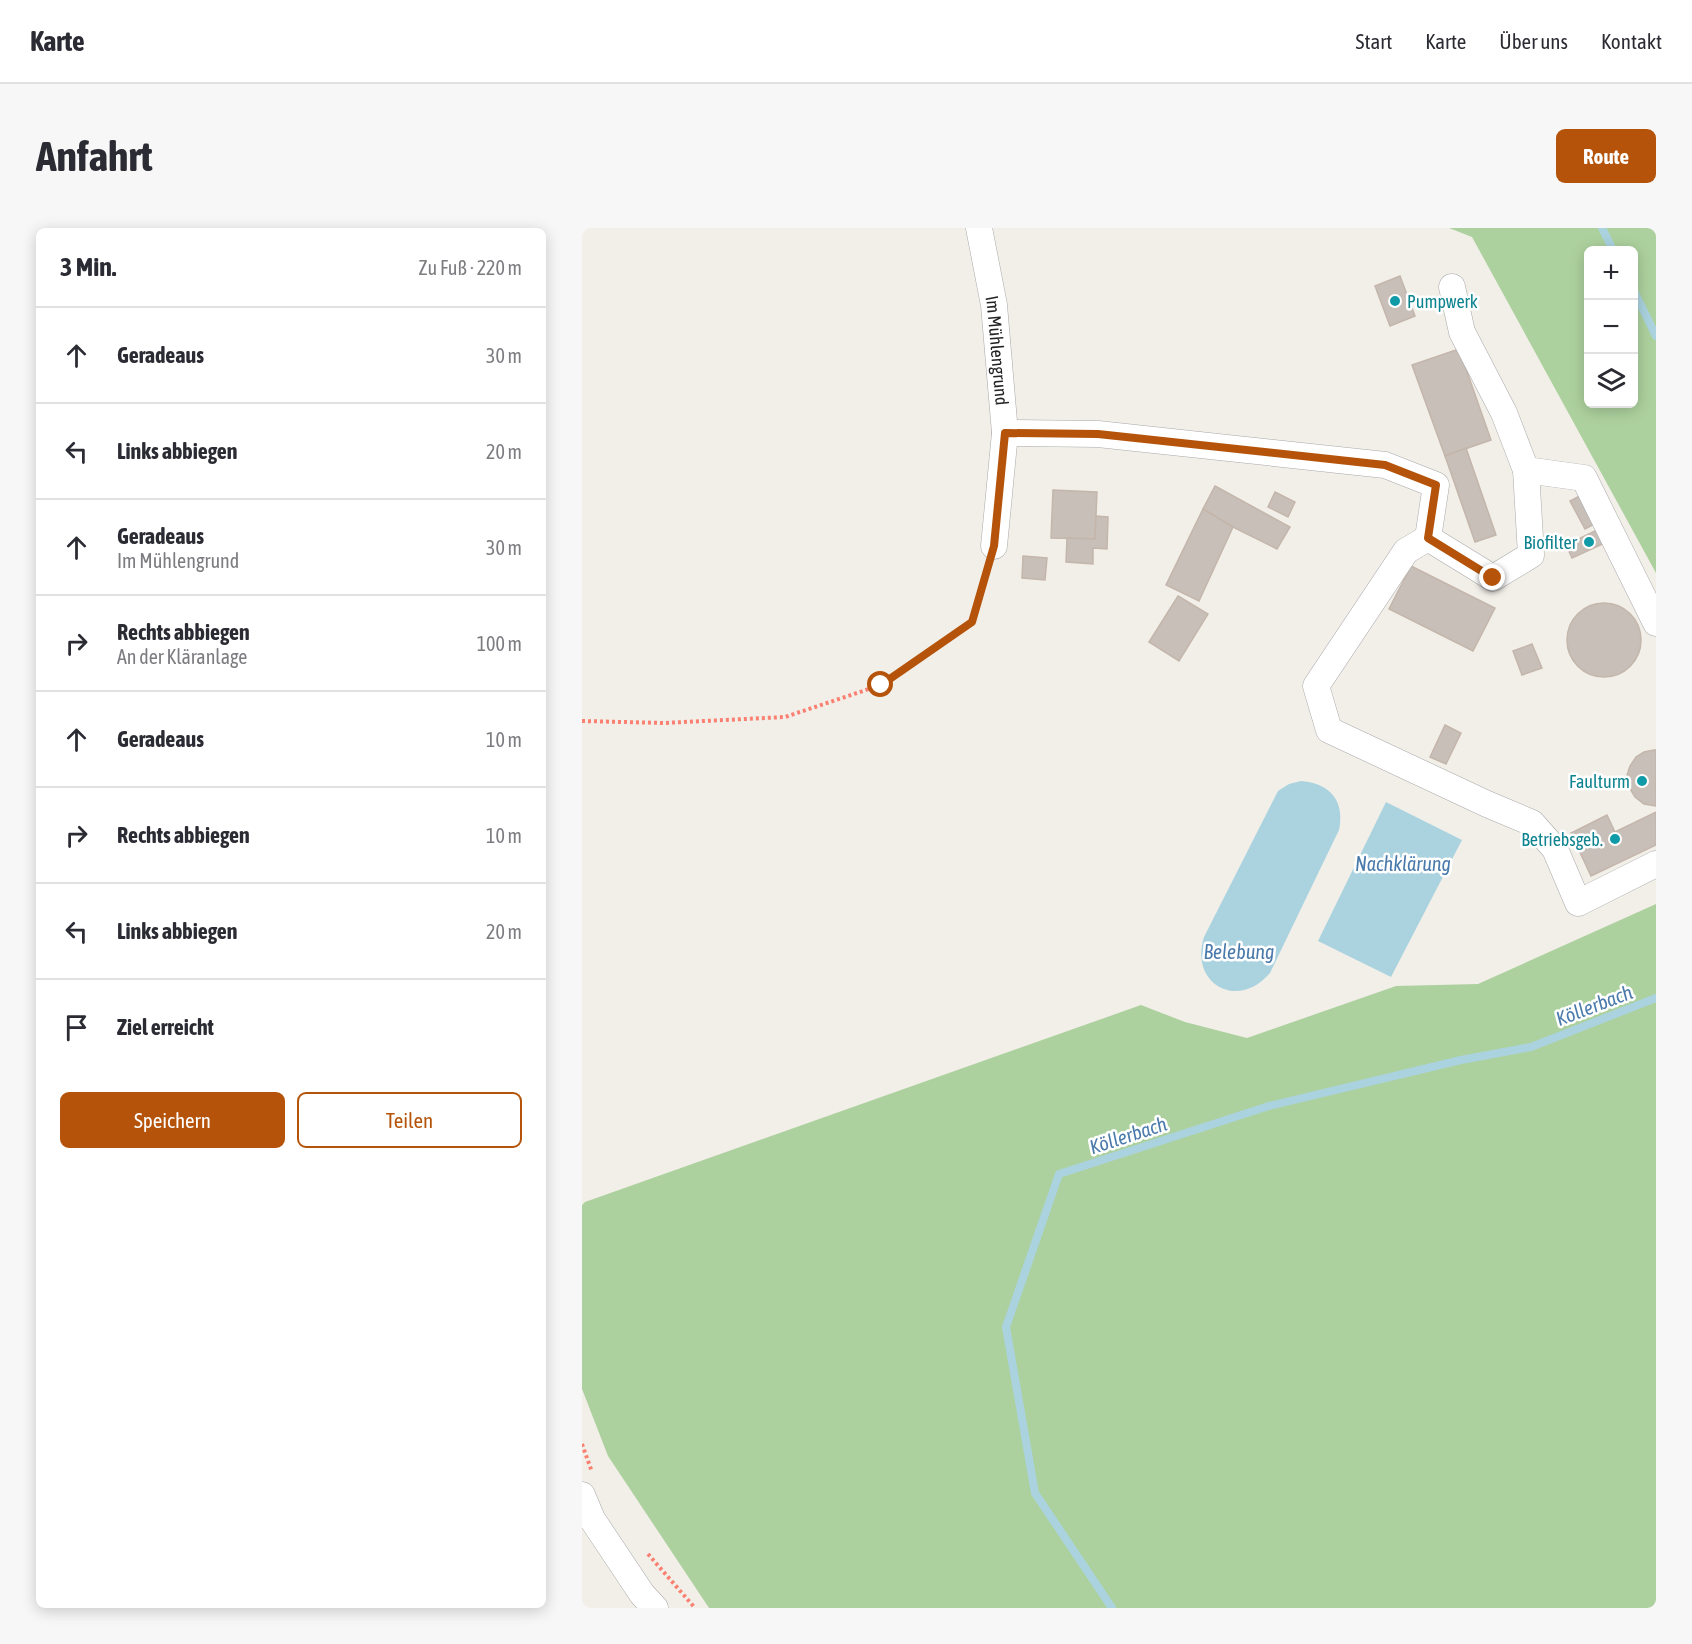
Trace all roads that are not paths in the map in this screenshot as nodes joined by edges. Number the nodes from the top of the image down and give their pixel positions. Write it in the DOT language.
graph roads {
  1 [pos="980,228"];
  2 [pos="1452,287"];
  3 [pos="1005,433"];
  4 [pos="1526,470"];
  5 [pos="1428,538"];
  6 [pos="994,546"];
  7 [pos="1656,623"];
  8 [pos="1656,864"];
  9 [pos="588,1487"];
  10 [pos="655,1608"];
  1 -- 3 [label="street, Im Mühlengrund"];
  2 -- 4 [label="street"];
  3 -- 5 [label="street"];
  3 -- 6 [label="street, Im Mühlengrund"];
  4 -- 5 [label="street"];
  4 -- 7 [label="street"];
  5 -- 8 [label="street"];
  9 -- 10 [label="street"];
}
